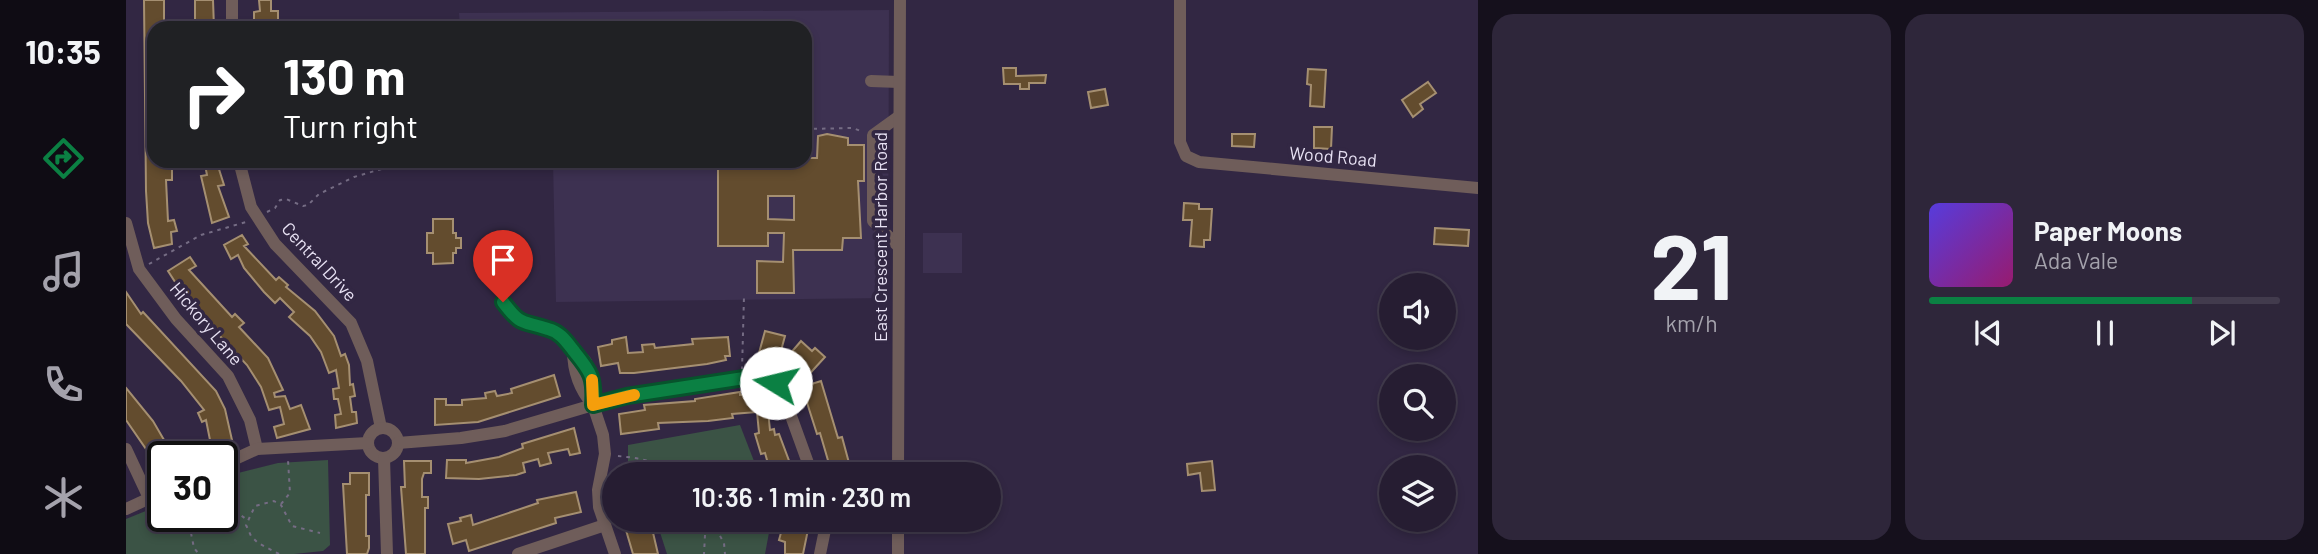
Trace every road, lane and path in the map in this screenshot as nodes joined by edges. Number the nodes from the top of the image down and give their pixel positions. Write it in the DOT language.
graph roads {
  1 [pos="232,0"];
  2 [pos="900,0"];
  3 [pos="1180,0"];
  4 [pos="232,21"];
  5 [pos="871,82"];
  6 [pos="899,82"];
  7 [pos="898,117"];
  8 [pos="812,129"];
  9 [pos="873,135"];
  10 [pos="241,168"];
  11 [pos="1478,187"];
  12 [pos="126,223"];
  13 [pos="898,246"];
  14 [pos="744,296"];
  15 [pos="503,302"];
  16 [pos="741,378"];
  17 [pos="593,405"];
  18 [pos="381,428"];
  19 [pos="368,443"];
  20 [pos="398,443"];
  21 [pos="288,447"];
  22 [pos="126,449"];
  23 [pos="257,449"];
  24 [pos="605,454"];
  25 [pos="238,458"];
  26 [pos="384,458"];
  27 [pos="603,462"];
  28 [pos="650,462"];
  29 [pos="808,462"];
  30 [pos="898,462"];
  31 [pos="602,469"];
  32 [pos="147,494"];
  33 [pos="147,499"];
  34 [pos="281,505"];
  35 [pos="126,509"];
  36 [pos="238,514"];
  37 [pos="602,515"];
  38 [pos="247,520"];
  39 [pos="602,526"];
  40 [pos="608,532"];
  41 [pos="703,532"];
  42 [pos="720,532"];
  43 [pos="825,532"];
  44 [pos="898,532"];
  45 [pos="191,533"];
  46 [pos="320,533"];
  47 [pos="199,554"];
  48 [pos="278,554"];
  49 [pos="387,554"];
  50 [pos="518,554"];
  51 [pos="615,554"];
  52 [pos="704,554"];
  53 [pos="725,554"];
  54 [pos="820,554"];
  55 [pos="898,554"];
  1 -- 4 [label="street"];
  2 -- 6 [label="street, East Crescent Harbor Road"];
  3 -- 11 [label="street, Wood Road"];
  5 -- 6 [label="street"];
  6 -- 7 [label="street, East Crescent Harbor Road"];
  7 -- 9 [label="street"];
  7 -- 13 [label="street, East Crescent Harbor Road"];
  8 -- 9 [label="path"];
  9 -- 13 [label="street"];
  10 -- 18 [label="street, Central Drive"];
  12 -- 23 [label="street, Hickory Lane"];
  13 -- 30 [label="street, East Crescent Harbor Road"];
  14 -- 16 [label="path"];
  15 -- 17 [label="street"];
  16 -- 17 [label="street"];
  16 -- 29 [label="street"];
  17 -- 20 [label="street"];
  17 -- 24 [label="street"];
  18 -- 19 [label="street"];
  18 -- 20 [label="street"];
  19 -- 21 [label="street"];
  19 -- 26 [label="street"];
  20 -- 26 [label="street"];
  21 -- 23 [label="street"];
  21 -- 34 [label="path"];
  22 -- 32 [label="street"];
  23 -- 25 [label="street"];
  24 -- 27 [label="street"];
  24 -- 28 [label="path"];
  26 -- 49 [label="street"];
  31 -- 37 [label="street"];
  33 -- 35 [label="street"];
  34 -- 38 [label="path"];
  34 -- 46 [label="path"];
  36 -- 38 [label="path"];
  38 -- 48 [label="path"];
  39 -- 50 [label="street"];
  40 -- 51 [label="street"];
  41 -- 52 [label="path"];
  42 -- 53 [label="path"];
  43 -- 54 [label="street"];
  44 -- 55 [label="street"];
  45 -- 47 [label="path"];
}
